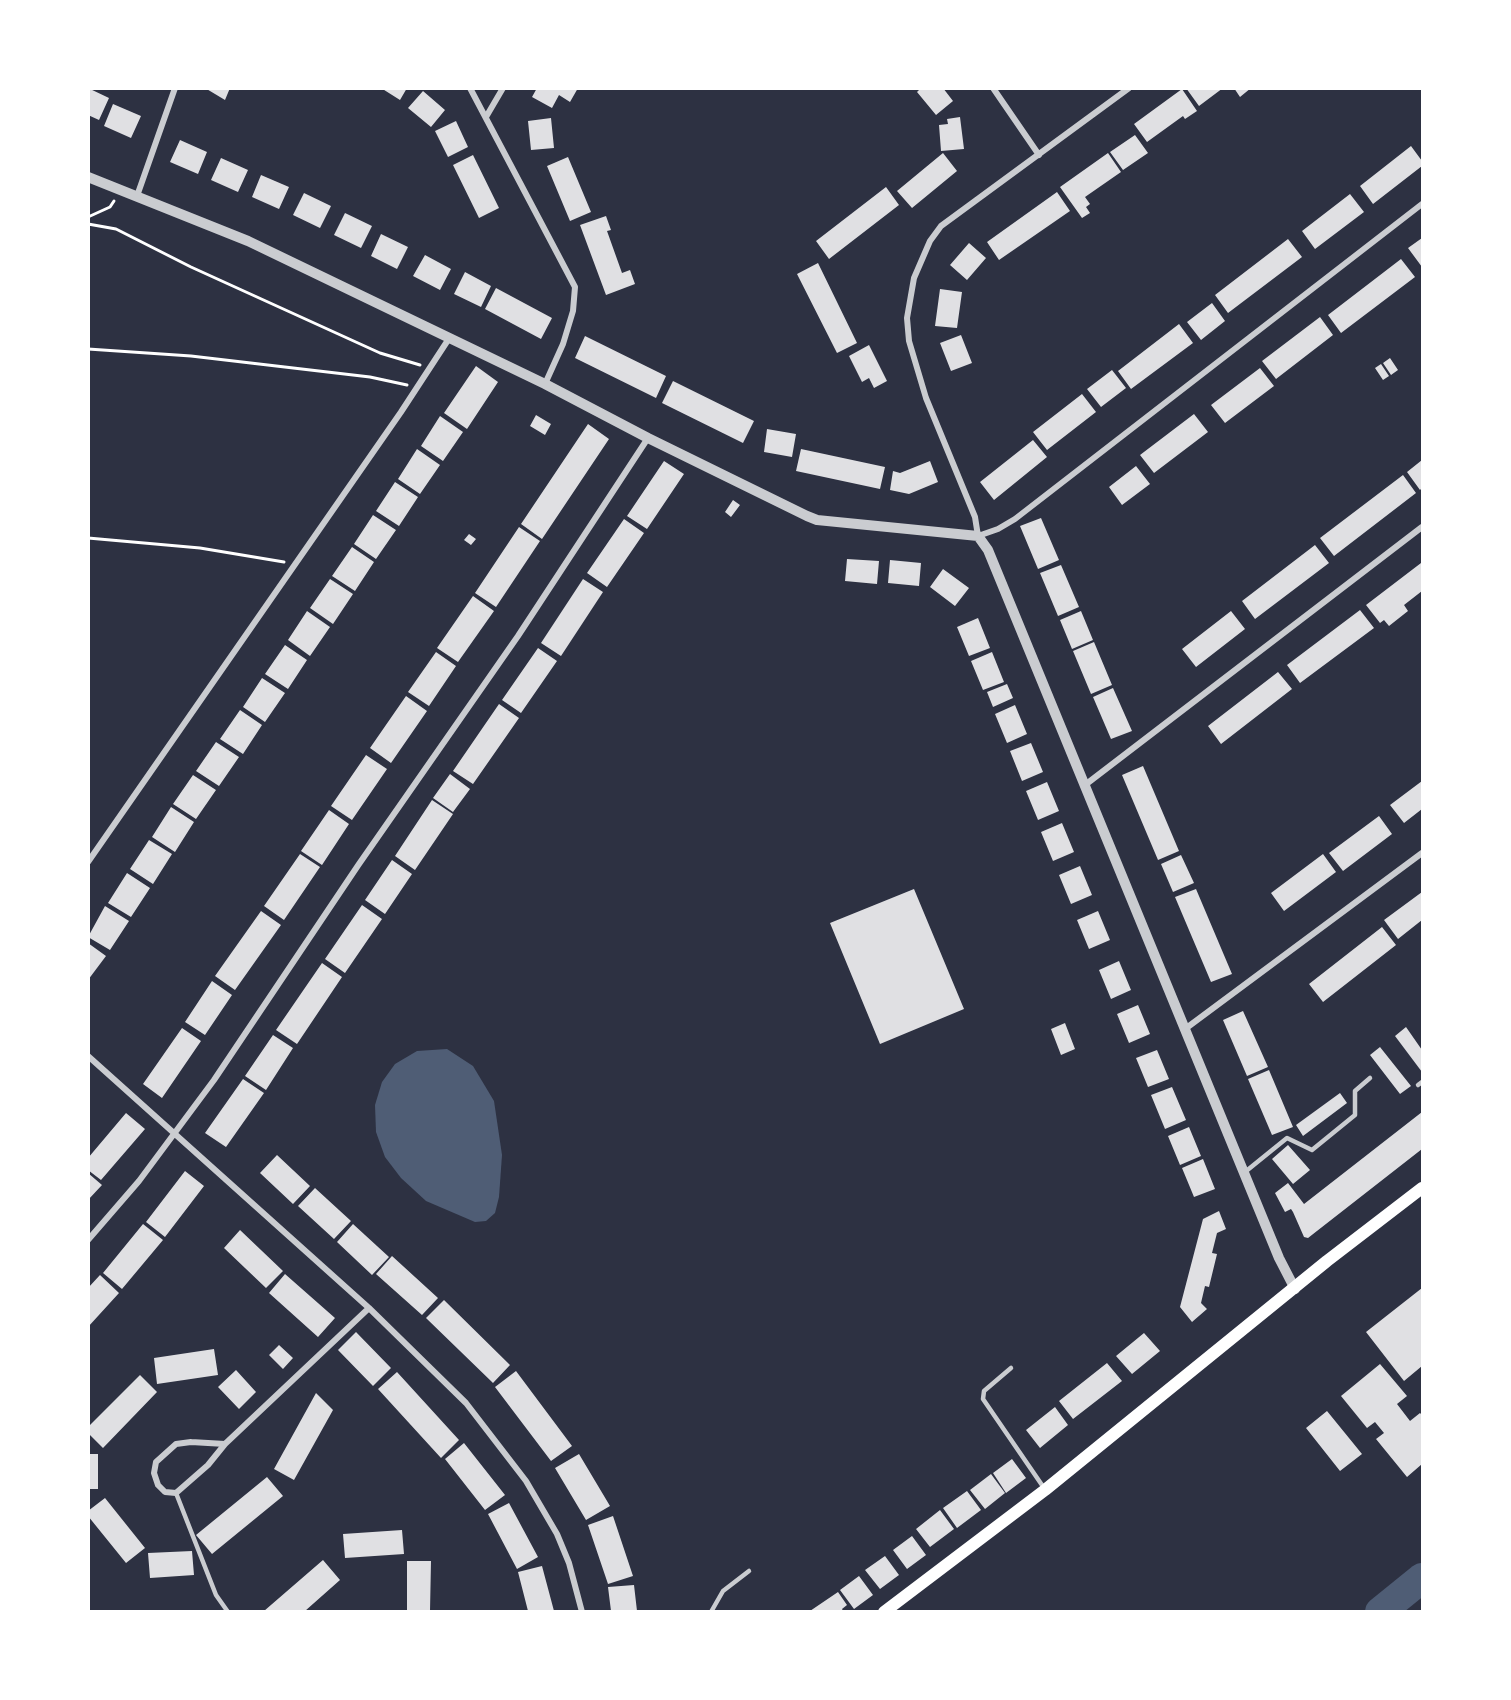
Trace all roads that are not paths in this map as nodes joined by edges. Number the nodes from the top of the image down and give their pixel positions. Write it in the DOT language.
graph roads {
  1 [pos="175,88"];
  2 [pos="470,88"];
  3 [pos="503,88"];
  4 [pos="993,88"];
  5 [pos="1130,88"];
  6 [pos="486,117"];
  7 [pos="1039,154"];
  8 [pos="88,177"];
  9 [pos="136,196"];
  10 [pos="1422,204"];
  11 [pos="450,337"];
  12 [pos="545,384"];
  13 [pos="648,438"];
  14 [pos="1422,527"];
  15 [pos="978,536"];
  16 [pos="1084,786"];
  17 [pos="1422,853"];
  18 [pos="88,862"];
  19 [pos="1185,1029"];
  20 [pos="88,1056"];
  21 [pos="1370,1078"];
  22 [pos="176,1134"];
  23 [pos="1244,1173"];
  24 [pos="1422,1188"];
  25 [pos="88,1240"];
  26 [pos="1294,1289"];
  27 [pos="369,1308"];
  28 [pos="1011,1368"];
  29 [pos="225,1444"];
  30 [pos="1045,1490"];
  31 [pos="176,1492"];
  32 [pos="749,1571"];
  33 [pos="228,1611"];
  34 [pos="582,1611"];
  35 [pos="711,1611"];
  36 [pos="884,1611"];
  1 -- 9 [label="street"];
  2 -- 6 [label="street"];
  3 -- 6 [label="street"];
  4 -- 7 [label="street"];
  5 -- 7 [label="street"];
  6 -- 12 [label="street"];
  7 -- 15 [label="street"];
  8 -- 9 [label="street"];
  9 -- 11 [label="street"];
  10 -- 15 [label="street"];
  11 -- 12 [label="street"];
  11 -- 18 [label="street"];
  12 -- 13 [label="street"];
  13 -- 15 [label="street"];
  13 -- 22 [label="street"];
  14 -- 16 [label="street"];
  15 -- 16 [label="street"];
  16 -- 19 [label="street"];
  17 -- 19 [label="street"];
  19 -- 23 [label="street"];
  20 -- 22 [label="street"];
  21 -- 23 [label="lane"];
  22 -- 25 [label="street"];
  22 -- 27 [label="street"];
  23 -- 26 [label="street"];
  24 -- 26 [label="main road"];
  26 -- 30 [label="main road"];
  27 -- 29 [label="street"];
  27 -- 34 [label="street"];
  28 -- 30 [label="lane"];
  29 -- 31 [label="street"];
  29 -- 31 [label="street"];
  30 -- 36 [label="main road"];
  31 -- 33 [label="lane"];
  32 -- 35 [label="lane"];
}
